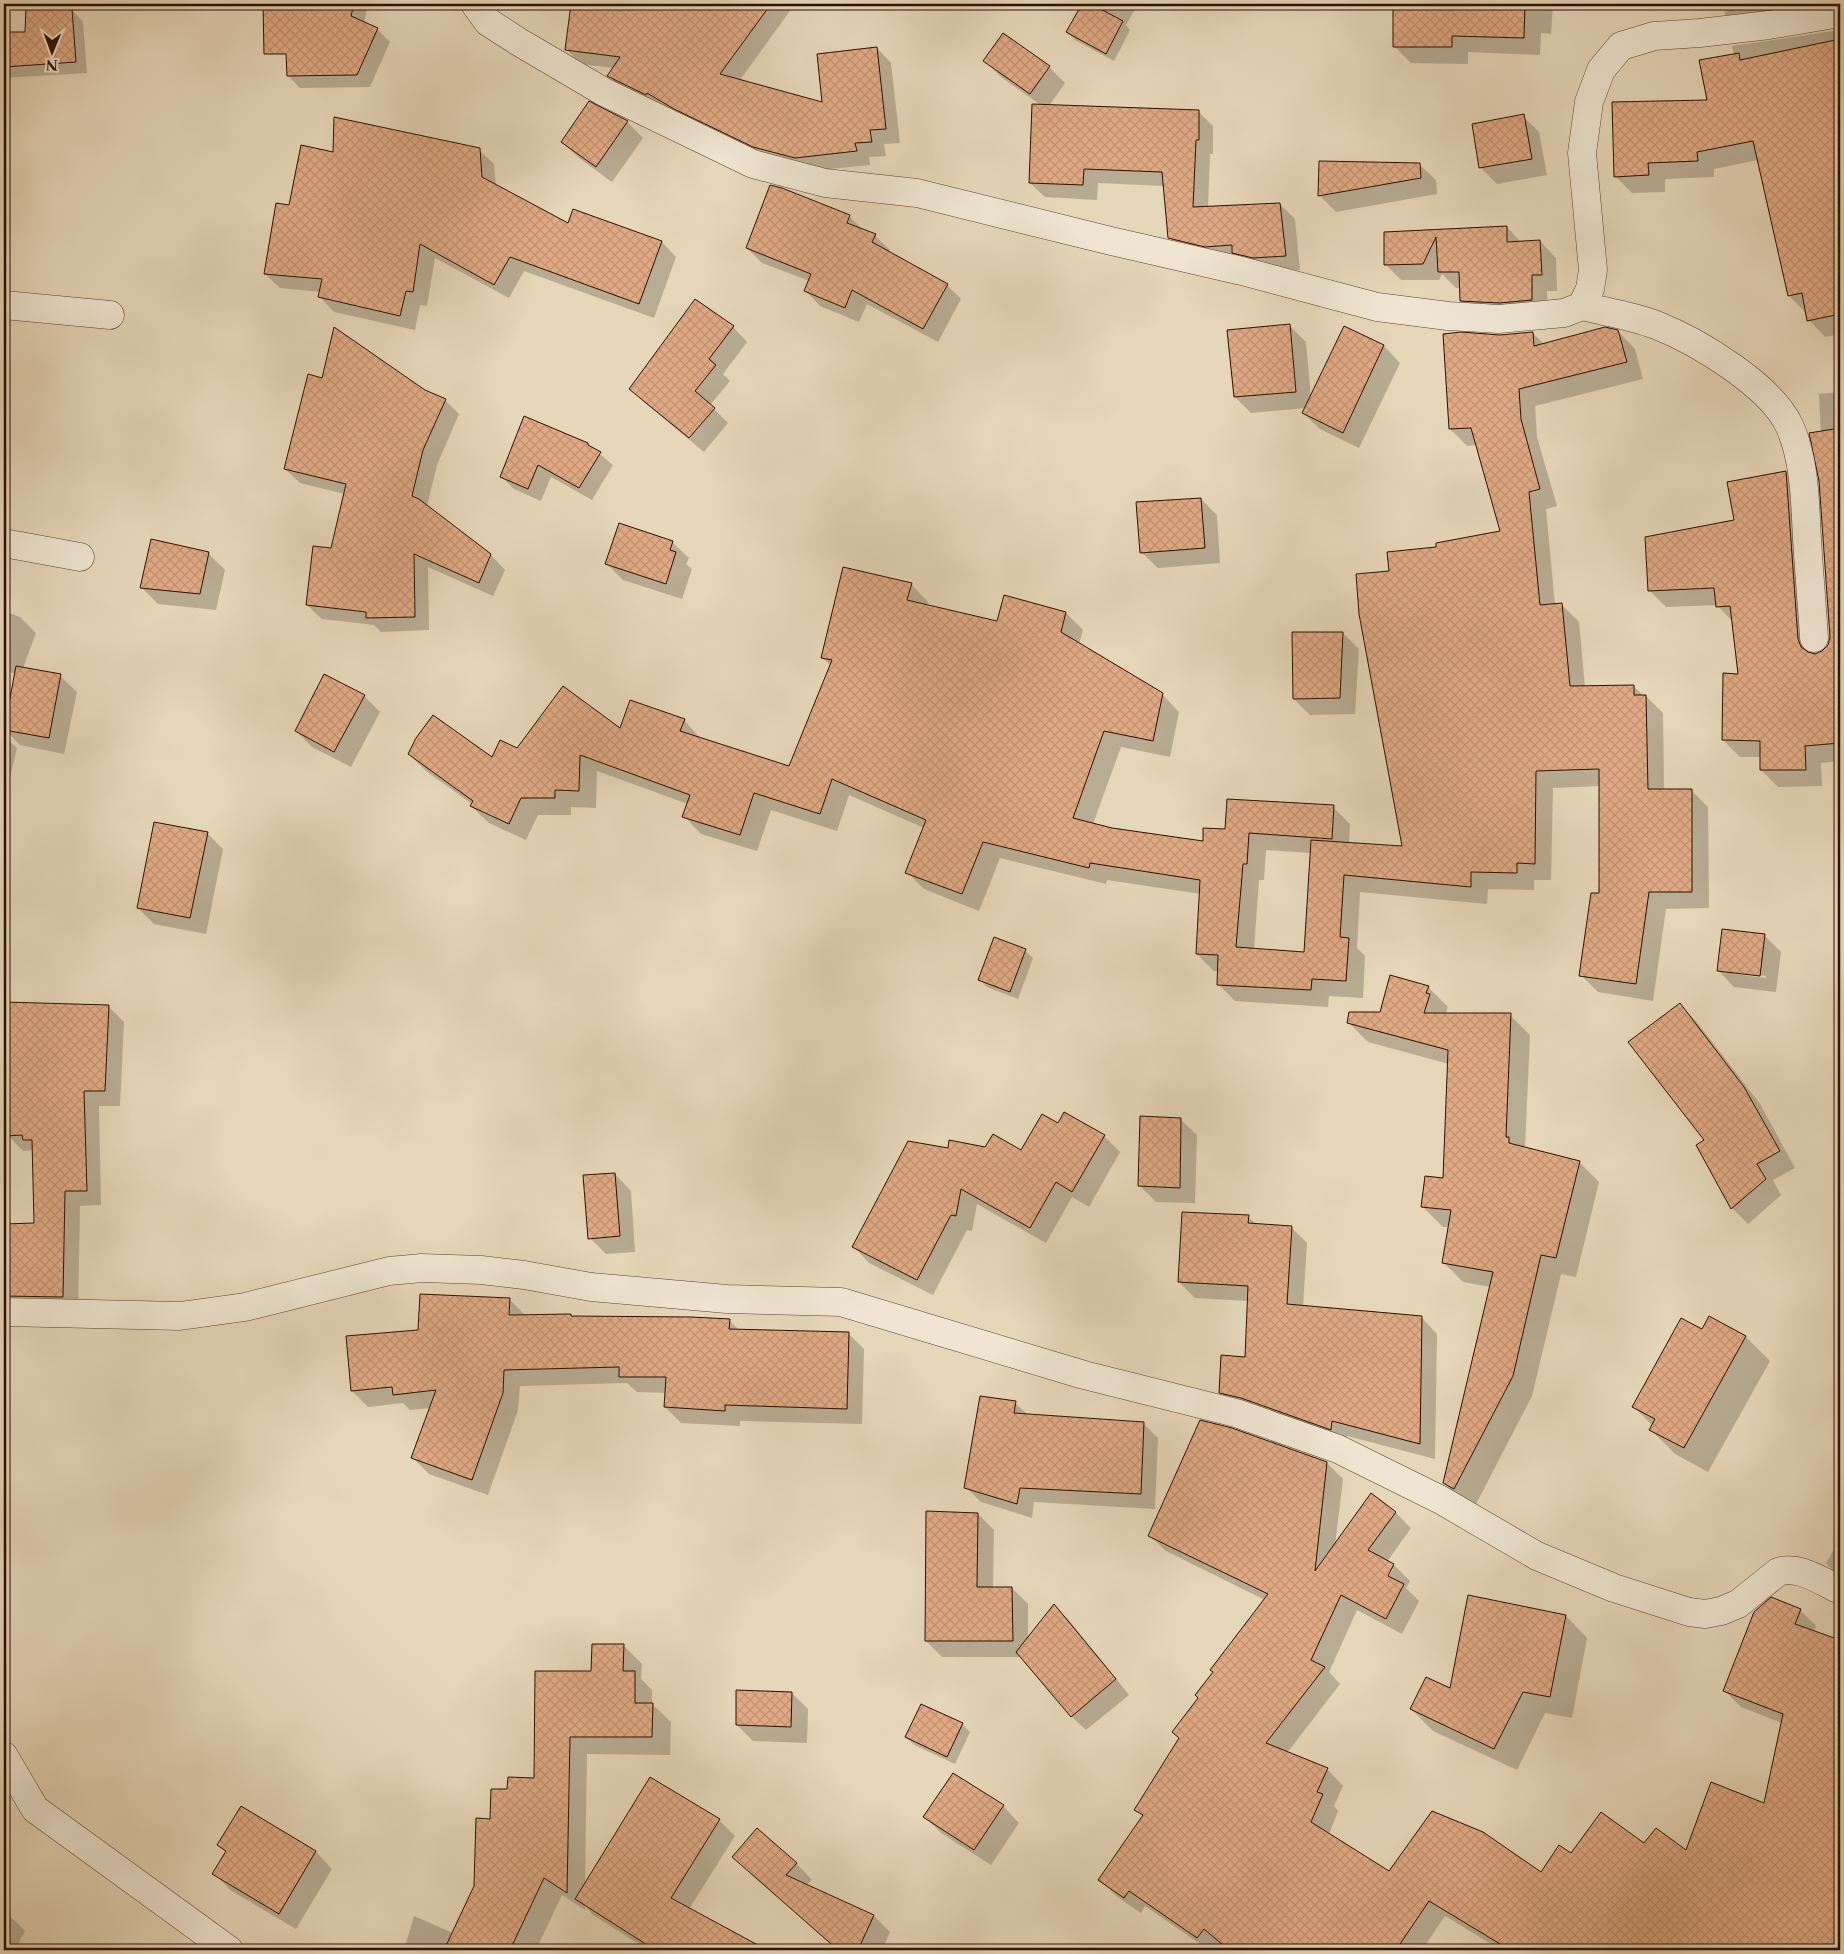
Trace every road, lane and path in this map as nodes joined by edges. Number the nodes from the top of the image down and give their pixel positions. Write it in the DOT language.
graph roads {
  1 [pos="475,4"];
  2 [pos="1840,13"];
  3 [pos="4,305"];
  4 [pos="1582,306"];
  5 [pos="110,315"];
  6 [pos="4,543"];
  7 [pos="80,557"];
  8 [pos="1814,638"];
  9 [pos="4,1312"];
  10 [pos="1840,1590"];
  11 [pos="4,1756"];
  12 [pos="229,1950"];
  1 -- 4 [label="street"];
  2 -- 4 [label="street"];
  3 -- 5 [label="street"];
  4 -- 8 [label="street"];
  6 -- 7 [label="street"];
  9 -- 10 [label="street"];
  11 -- 12 [label="street"];
}
